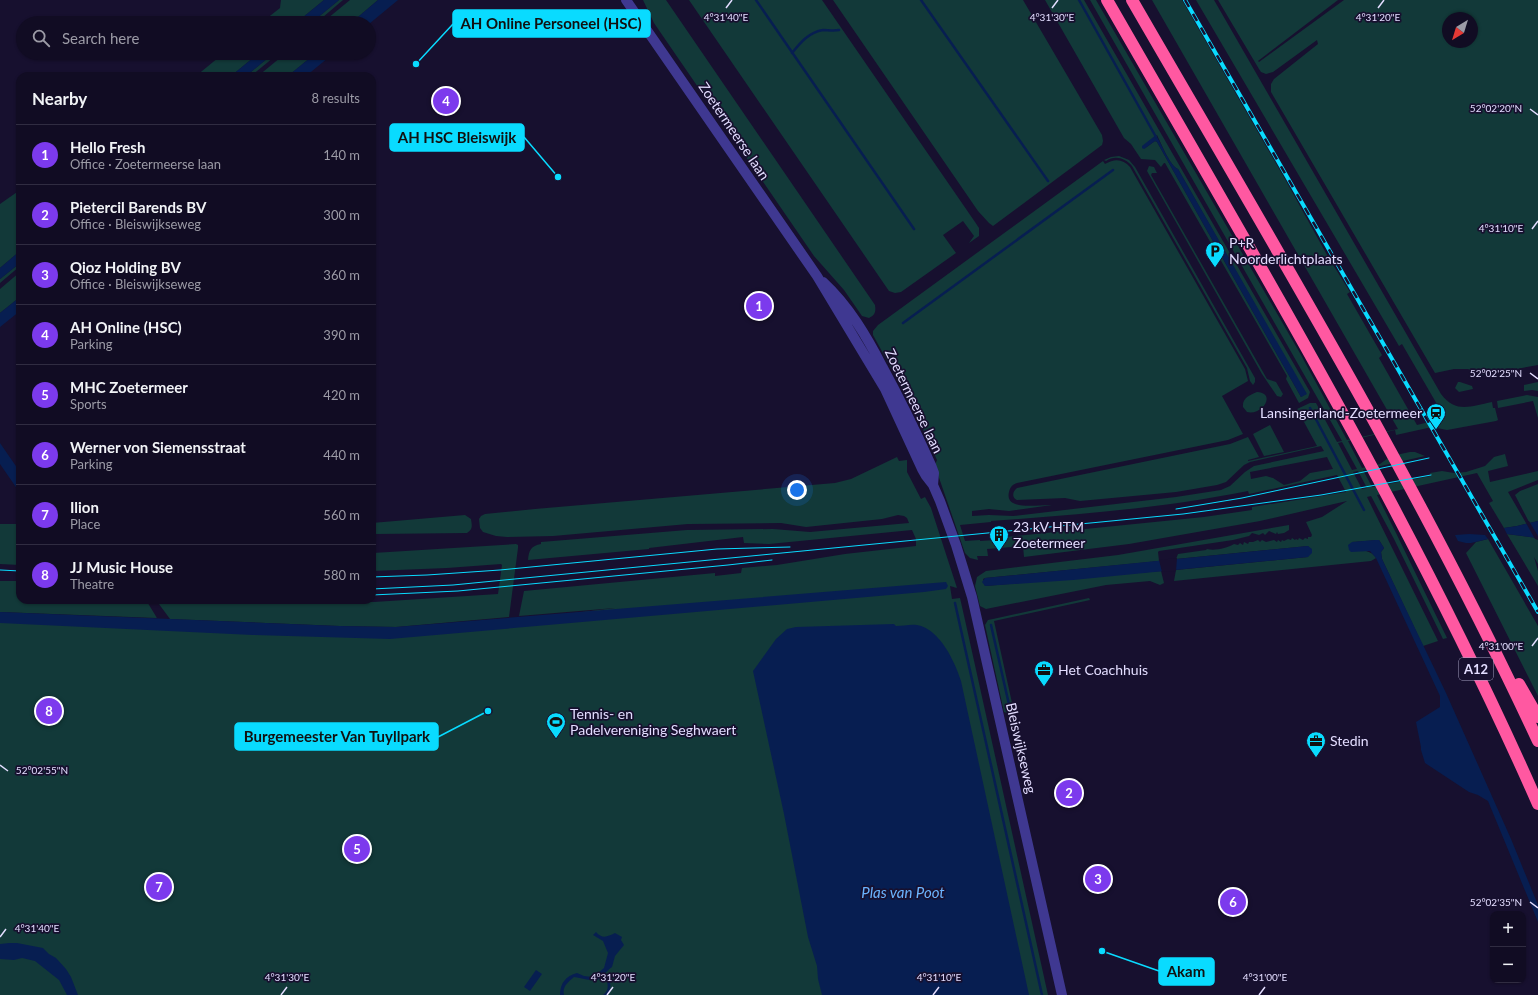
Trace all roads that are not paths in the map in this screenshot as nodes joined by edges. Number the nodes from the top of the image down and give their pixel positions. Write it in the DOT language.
graph roads {
  1 [pos="1107,0"];
  2 [pos="1132,0"];
  3 [pos="628,1"];
  4 [pos="943,509"];
  5 [pos="1452,565"];
  6 [pos="1538,717"];
  7 [pos="1538,741"];
  8 [pos="1538,804"];
  9 [pos="1062,995"];
  1 -- 8 [label="highway, A12"];
  2 -- 5 [label="highway, A12"];
  3 -- 4 [label="street, Zoetermeerse laan"];
  4 -- 9 [label="street, Bleiswijkseweg"];
  5 -- 6 [label="highway, A12"];
  5 -- 7 [label="highway, A12"];
}
